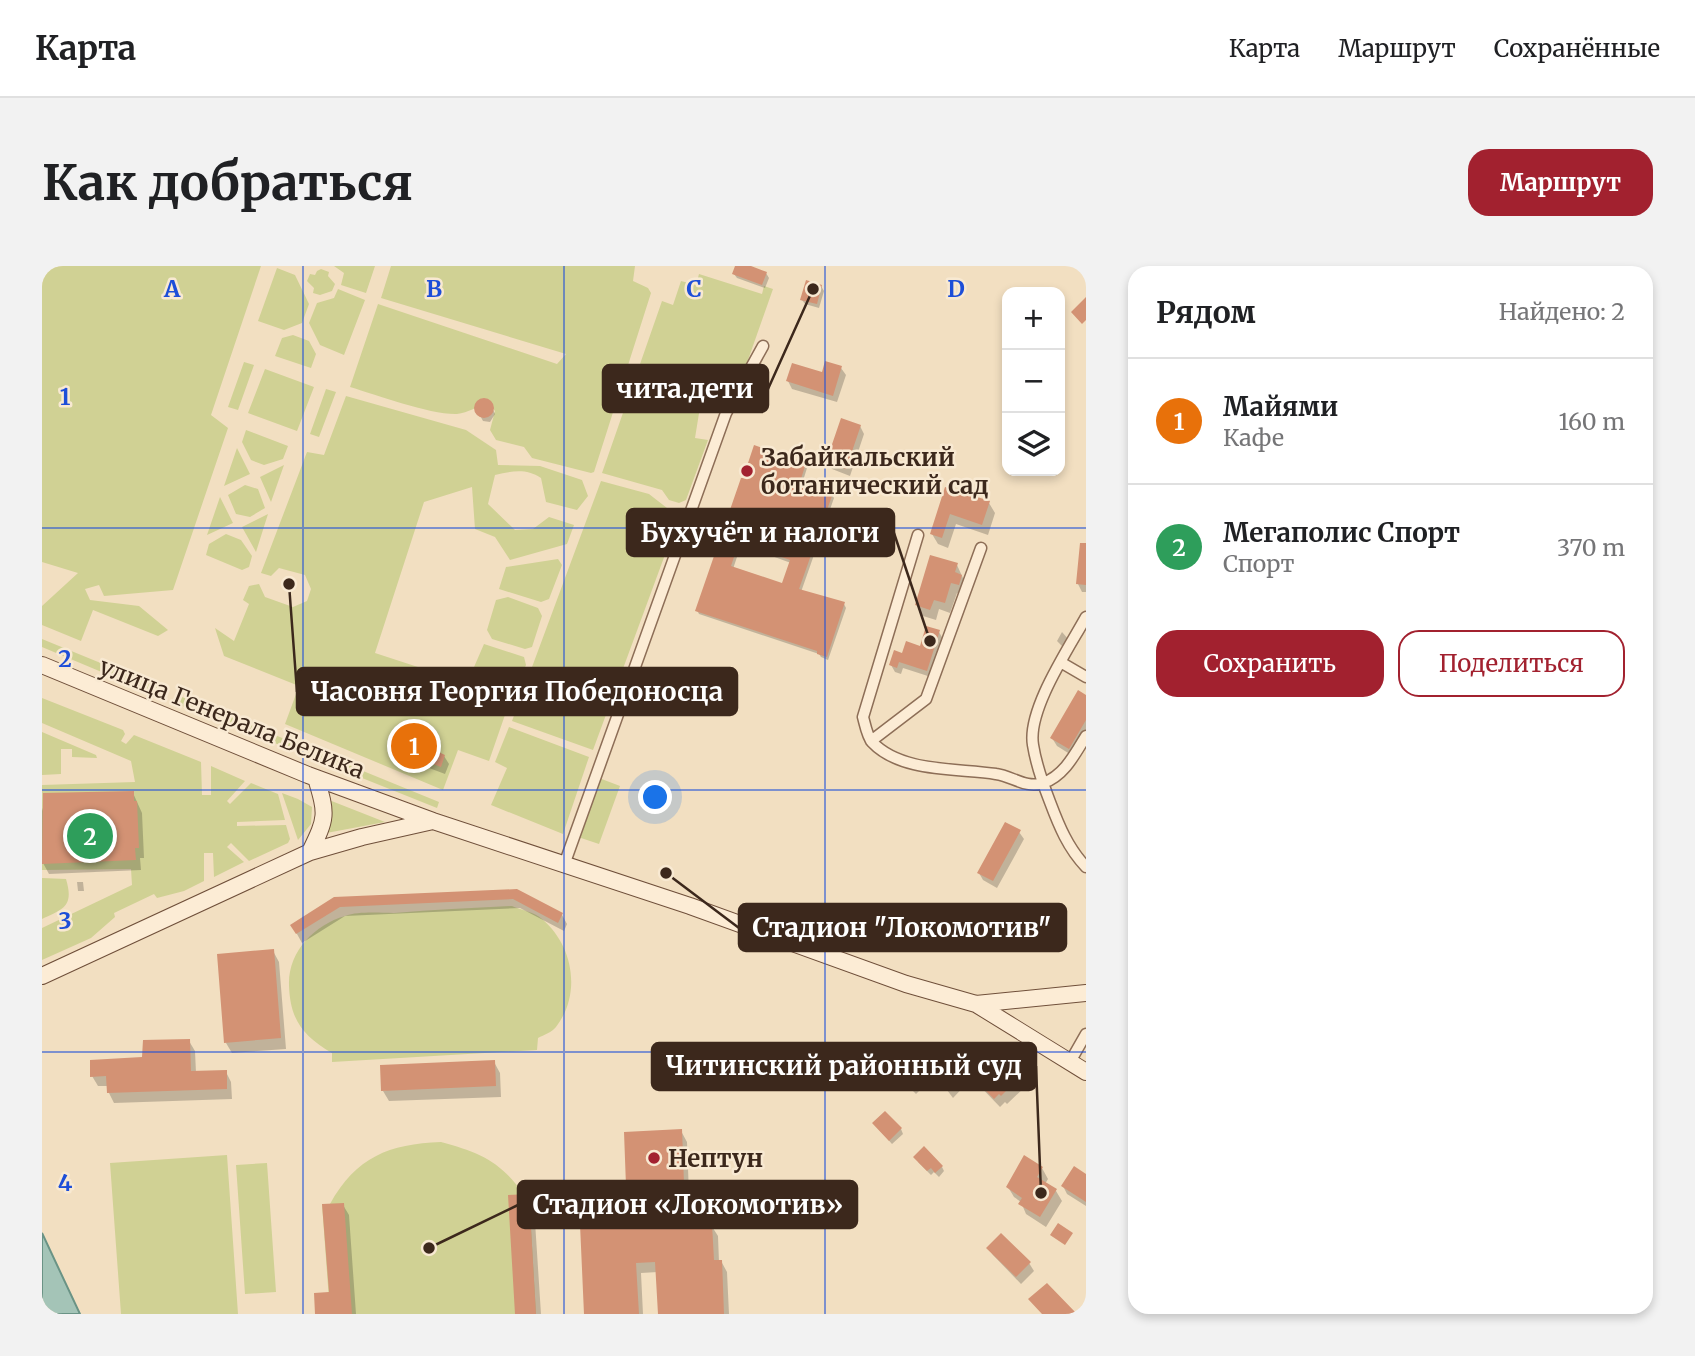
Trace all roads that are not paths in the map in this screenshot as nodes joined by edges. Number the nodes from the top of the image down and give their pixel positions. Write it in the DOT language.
graph roads {
  1 [pos="763,346"];
  2 [pos="918,536"];
  3 [pos="981,548"];
  4 [pos="1086,617"];
  5 [pos="1062,663"];
  6 [pos="42,665"];
  7 [pos="1086,677"];
  8 [pos="1086,736"];
  9 [pos="871,741"];
  10 [pos="316,778"];
  11 [pos="1043,783"];
  12 [pos="433,821"];
  13 [pos="310,852"];
  14 [pos="564,865"];
  15 [pos="1086,867"];
  16 [pos="42,976"];
  17 [pos="1086,993"];
  18 [pos="976,1004"];
  19 [pos="1086,1034"];
  20 [pos="1070,1062"];
  21 [pos="1086,1072"];
  1 -- 14 [label="street"];
  2 -- 9 [label="street"];
  3 -- 9 [label="street"];
  4 -- 5 [label="street"];
  5 -- 7 [label="street"];
  5 -- 11 [label="street"];
  6 -- 10 [label="main road, улица Генерала Белика"];
  8 -- 11 [label="street"];
  9 -- 11 [label="street"];
  10 -- 12 [label="main road, улица Генерала Белика"];
  10 -- 13 [label="main road"];
  11 -- 15 [label="street"];
  12 -- 13 [label="main road"];
  12 -- 14 [label="main road, улица Генерала Белика"];
  13 -- 16 [label="main road"];
  14 -- 18 [label="main road, улица Генерала Белика"];
  17 -- 18 [label="main road, улица Генерала Белика"];
  18 -- 20 [label="main road"];
  19 -- 20 [label="street"];
  20 -- 21 [label="main road"];
}
